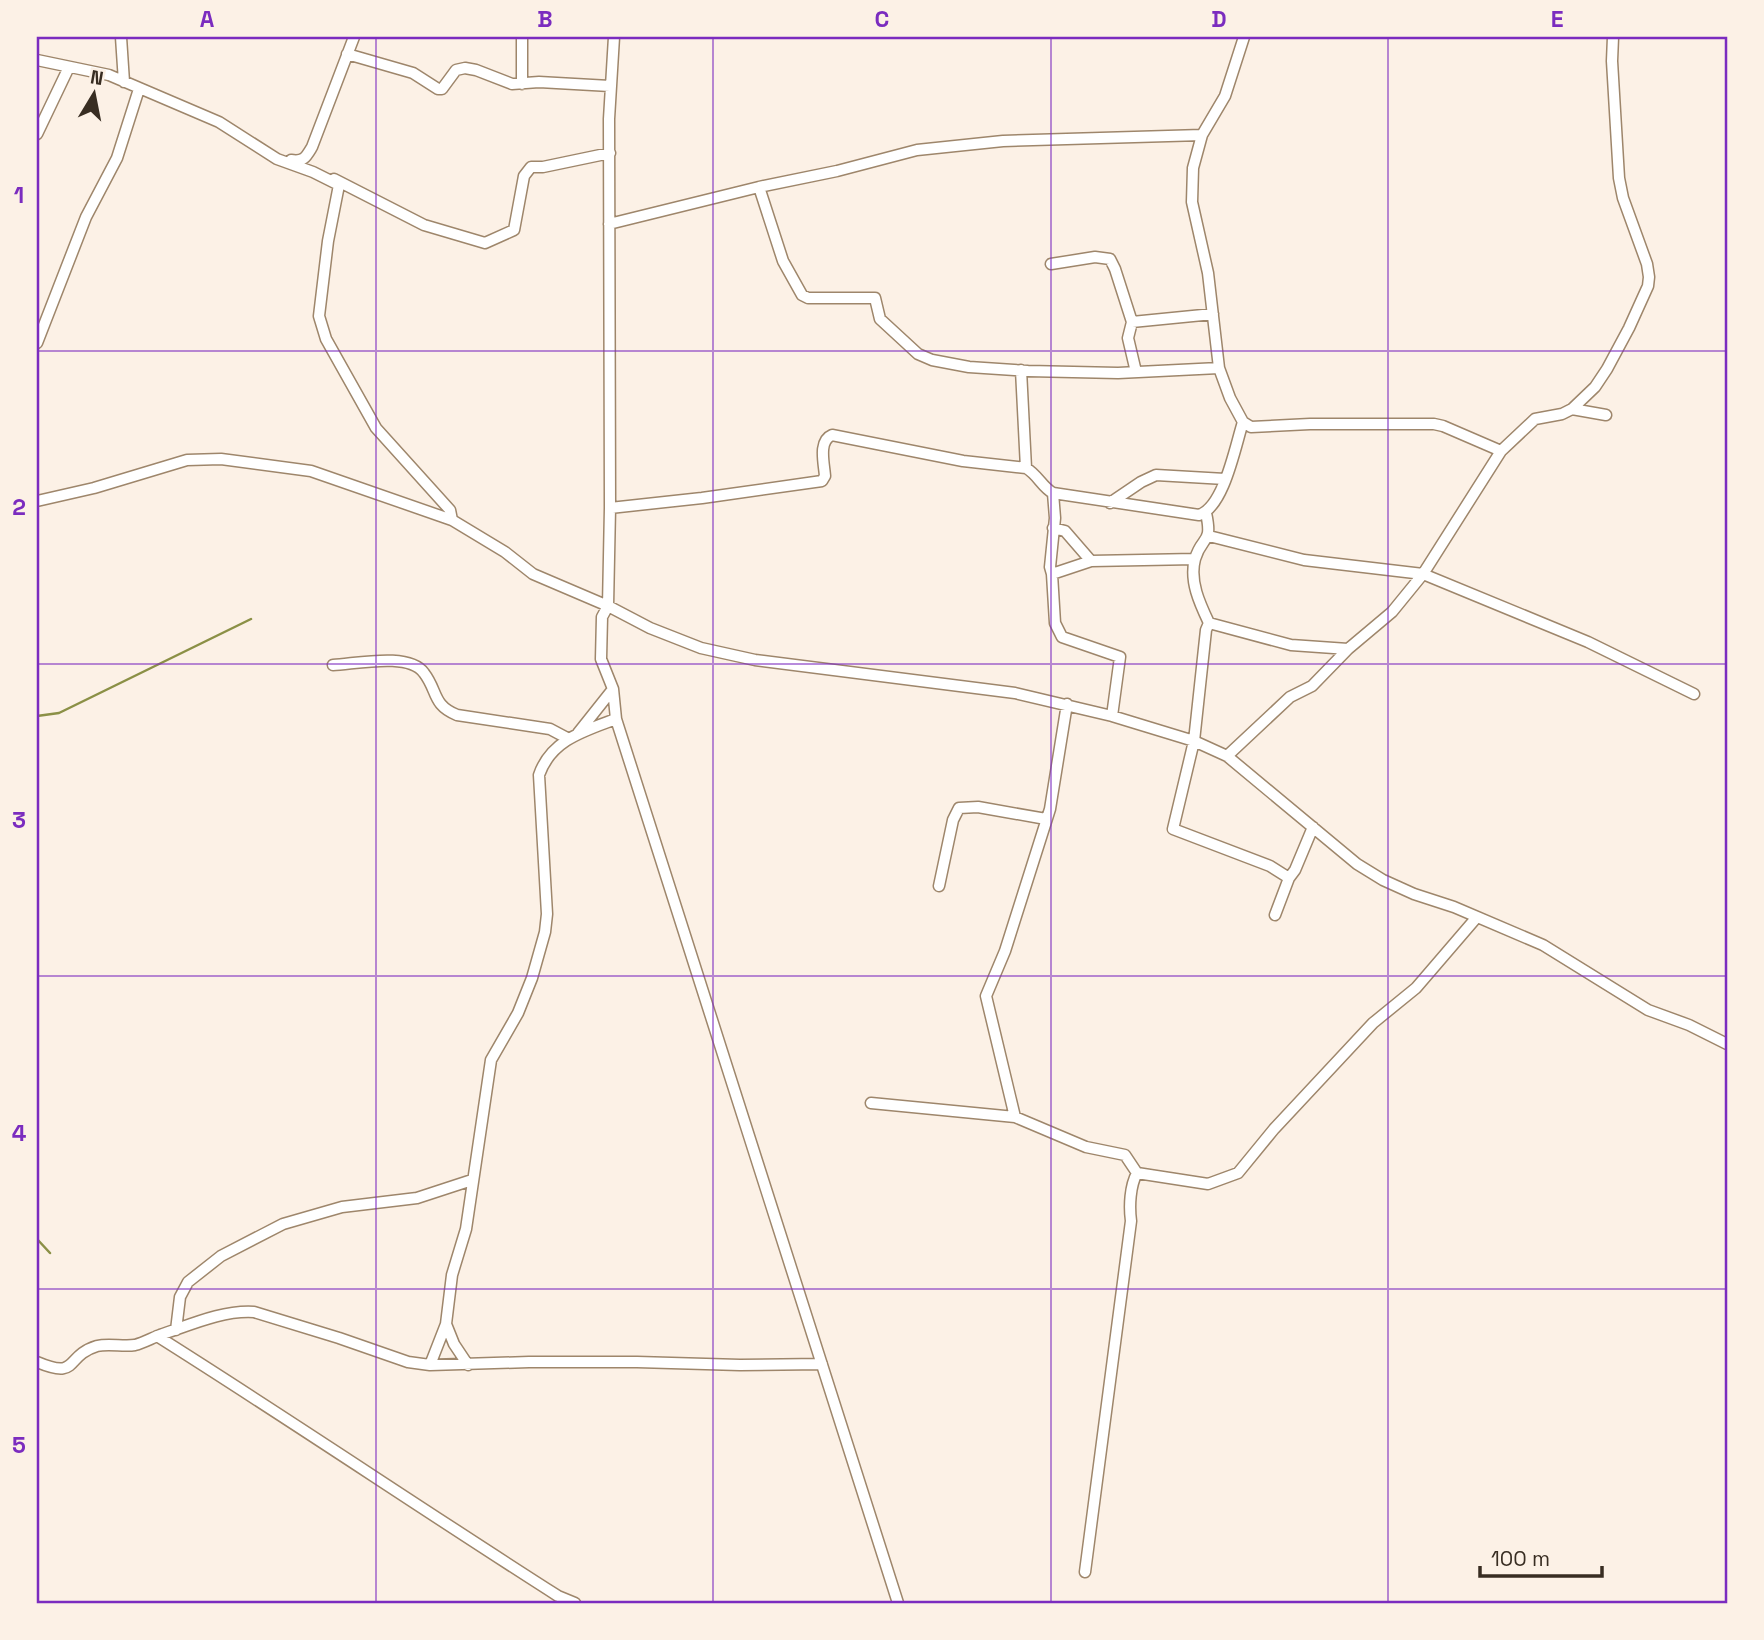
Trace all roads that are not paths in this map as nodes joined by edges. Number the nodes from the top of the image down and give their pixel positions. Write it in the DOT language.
graph roads {
  1 [pos="121,37"];
  2 [pos="354,37"];
  3 [pos="522,37"];
  4 [pos="614,37"];
  5 [pos="1244,37"];
  6 [pos="1613,37"];
  7 [pos="347,54"];
  8 [pos="37,60"];
  9 [pos="69,67"];
  10 [pos="124,82"];
  11 [pos="523,84"];
  12 [pos="610,86"];
  13 [pos="139,89"];
  14 [pos="37,134"];
  15 [pos="1202,135"];
  16 [pos="610,153"];
  17 [pos="276,159"];
  18 [pos="300,161"];
  19 [pos="759,187"];
  20 [pos="610,224"];
  21 [pos="1051,264"];
  22 [pos="1213,314"];
  23 [pos="1132,322"];
  24 [pos="37,343"];
  25 [pos="1219,368"];
  26 [pos="1021,370"];
  27 [pos="1136,372"];
  28 [pos="1572,409"];
  29 [pos="1606,415"];
  30 [pos="1243,422"];
  31 [pos="1501,451"];
  32 [pos="1026,468"];
  33 [pos="1225,479"];
  34 [pos="1054,493"];
  35 [pos="37,500"];
  36 [pos="1110,503"];
  37 [pos="610,508"];
  38 [pos="1206,513"];
  39 [pos="452,520"];
  40 [pos="1053,528"];
  41 [pos="1209,536"];
  42 [pos="1195,559"];
  43 [pos="1091,561"];
  44 [pos="1052,574"];
  45 [pos="1423,574"];
  46 [pos="607,606"];
  47 [pos="1209,623"];
  48 [pos="1348,649"];
  49 [pos="334,665"];
  50 [pos="613,690"];
  51 [pos="1694,694"];
  52 [pos="1067,704"];
  53 [pos="1112,716"];
  54 [pos="616,719"];
  55 [pos="578,734"];
  56 [pos="567,738"];
  57 [pos="1194,741"];
  58 [pos="1227,756"];
  59 [pos="1046,819"];
  60 [pos="1313,827"];
  61 [pos="1289,878"];
  62 [pos="939,886"];
  63 [pos="1275,915"];
  64 [pos="1477,917"];
  65 [pos="1727,1044"];
  66 [pos="871,1103"];
  67 [pos="1016,1117"];
  68 [pos="1138,1173"];
  69 [pos="472,1180"];
  70 [pos="446,1324"];
  71 [pos="176,1330"];
  72 [pos="157,1336"];
  73 [pos="37,1362"];
  74 [pos="822,1364"];
  75 [pos="430,1365"];
  76 [pos="468,1365"];
  77 [pos="1085,1572"];
  78 [pos="575,1603"];
  79 [pos="898,1603"];
  1 -- 10 [label="street"];
  2 -- 7 [label="street"];
  3 -- 11 [label="street"];
  4 -- 12 [label="street"];
  5 -- 15 [label="street"];
  6 -- 28 [label="street"];
  7 -- 11 [label="street"];
  7 -- 18 [label="street"];
  8 -- 9 [label="street"];
  9 -- 10 [label="street"];
  9 -- 14 [label="street"];
  10 -- 13 [label="street"];
  11 -- 12 [label="street"];
  12 -- 16 [label="street"];
  13 -- 17 [label="street"];
  13 -- 24 [label="street"];
  15 -- 19 [label="street"];
  15 -- 22 [label="street"];
  16 -- 18 [label="street"];
  16 -- 20 [label="street"];
  17 -- 18 [label="street"];
  17 -- 39 [label="street"];
  19 -- 20 [label="street"];
  19 -- 26 [label="street"];
  20 -- 37 [label="street"];
  21 -- 23 [label="street"];
  22 -- 23 [label="street"];
  22 -- 25 [label="street"];
  23 -- 27 [label="street"];
  25 -- 27 [label="street"];
  25 -- 30 [label="street"];
  26 -- 27 [label="street"];
  26 -- 32 [label="street"];
  28 -- 29 [label="street"];
  28 -- 31 [label="street"];
  30 -- 31 [label="street"];
  30 -- 33 [label="street"];
  31 -- 45 [label="street"];
  32 -- 34 [label="street"];
  32 -- 37 [label="street"];
  33 -- 36 [label="street"];
  33 -- 38 [label="street"];
  34 -- 36 [label="street"];
  34 -- 40 [label="street"];
  35 -- 39 [label="street"];
  36 -- 38 [label="street"];
  37 -- 46 [label="street"];
  38 -- 41 [label="street"];
  39 -- 46 [label="street"];
  40 -- 43 [label="street"];
  40 -- 44 [label="street"];
  41 -- 42 [label="street"];
  41 -- 45 [label="street"];
  42 -- 43 [label="street"];
  42 -- 47 [label="street"];
  43 -- 44 [label="street"];
  44 -- 53 [label="street"];
  45 -- 48 [label="street"];
  45 -- 51 [label="street"];
  46 -- 50 [label="street"];
  46 -- 52 [label="street"];
  47 -- 48 [label="street"];
  47 -- 57 [label="street"];
  48 -- 58 [label="street"];
  49 -- 56 [label="street"];
  50 -- 54 [label="street"];
  50 -- 55 [label="street"];
  52 -- 53 [label="street"];
  52 -- 59 [label="street"];
  53 -- 57 [label="street"];
  54 -- 55 [label="street"];
  54 -- 74 [label="street"];
  55 -- 56 [label="street"];
  56 -- 69 [label="street"];
  57 -- 58 [label="street"];
  57 -- 61 [label="street"];
  58 -- 60 [label="street"];
  59 -- 62 [label="street"];
  59 -- 67 [label="street"];
  60 -- 61 [label="street"];
  60 -- 64 [label="street"];
  61 -- 63 [label="street"];
  64 -- 65 [label="street"];
  64 -- 68 [label="street"];
  66 -- 67 [label="street"];
  67 -- 68 [label="street"];
  68 -- 77 [label="street"];
  69 -- 70 [label="street"];
  69 -- 71 [label="street"];
  70 -- 75 [label="street"];
  70 -- 76 [label="street"];
  71 -- 72 [label="street"];
  71 -- 75 [label="street"];
  72 -- 73 [label="street"];
  72 -- 78 [label="street"];
  74 -- 76 [label="street"];
  74 -- 79 [label="street"];
  75 -- 76 [label="street"];
}
